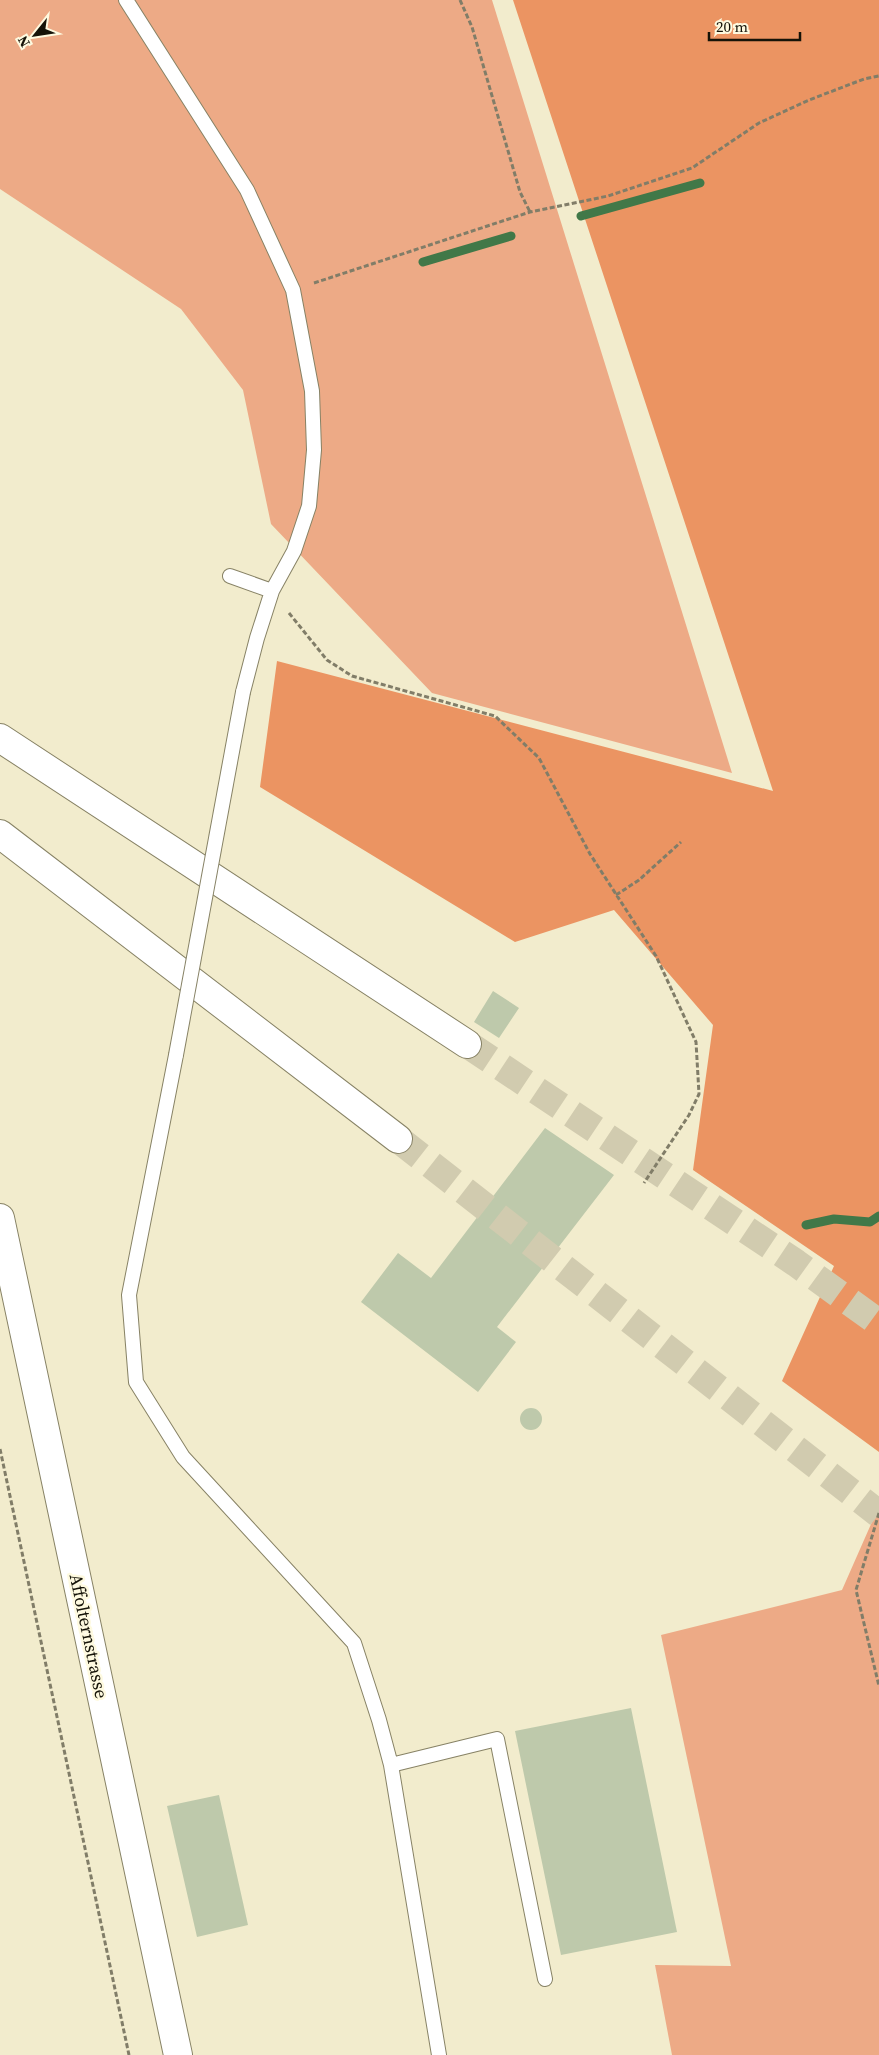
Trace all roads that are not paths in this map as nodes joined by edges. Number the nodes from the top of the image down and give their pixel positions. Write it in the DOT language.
graph roads {
  1 [pos="126,0"];
  2 [pos="230,576"];
  3 [pos="272,591"];
  4 [pos="0,738"];
  5 [pos="0,834"];
  6 [pos="467,1044"];
  7 [pos="398,1139"];
  8 [pos="0,1218"];
  9 [pos="391,1765"];
  10 [pos="545,1979"];
  11 [pos="178,2055"];
  12 [pos="439,2055"];
  1 -- 3 [label="lane"];
  2 -- 3 [label="lane"];
  3 -- 9 [label="lane, bridge"];
  4 -- 6 [label="main road"];
  5 -- 7 [label="main road"];
  8 -- 11 [label="main road, Affolternstrasse"];
  9 -- 10 [label="lane"];
  9 -- 12 [label="lane"];
}
